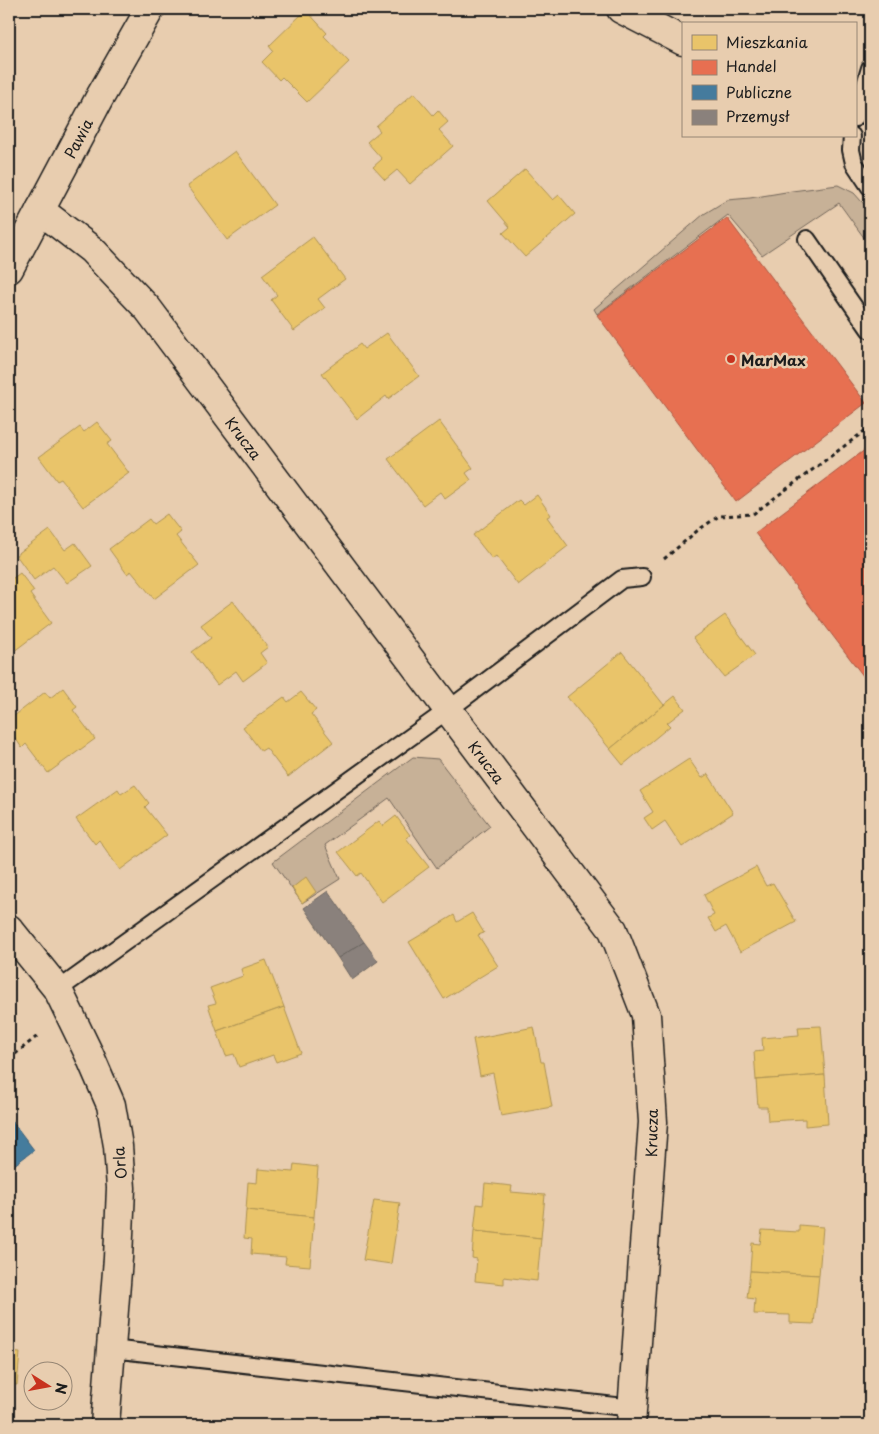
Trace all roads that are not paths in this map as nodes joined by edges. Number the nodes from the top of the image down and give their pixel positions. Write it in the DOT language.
graph roads {
  1 [pos="150,9"];
  2 [pos="621,9"];
  3 [pos="682,40"];
  4 [pos="870,68"];
  5 [pos="860,105"];
  6 [pos="852,138"];
  7 [pos="870,187"];
  8 [pos="40,210"];
  9 [pos="807,239"];
  10 [pos="9,269"];
  11 [pos="870,330"];
  12 [pos="642,577"];
  13 [pos="448,710"];
  14 [pos="9,929"];
  15 [pos="58,990"];
  16 [pos="111,1349"];
  17 [pos="632,1416"];
  18 [pos="105,1425"];
  1 -- 8 [label="street, Pawia"];
  2 -- 3 [label="street"];
  4 -- 5 [label="lane"];
  6 -- 7 [label="lane"];
  8 -- 10 [label="street, Pawia"];
  8 -- 13 [label="street, Krucza"];
  9 -- 11 [label="lane"];
  12 -- 13 [label="lane"];
  13 -- 15 [label="lane"];
  13 -- 17 [label="street, Krucza"];
  14 -- 15 [label="street, Orla"];
  15 -- 16 [label="street, Orla"];
  16 -- 17 [label="lane"];
  16 -- 18 [label="street, Orla"];
}
